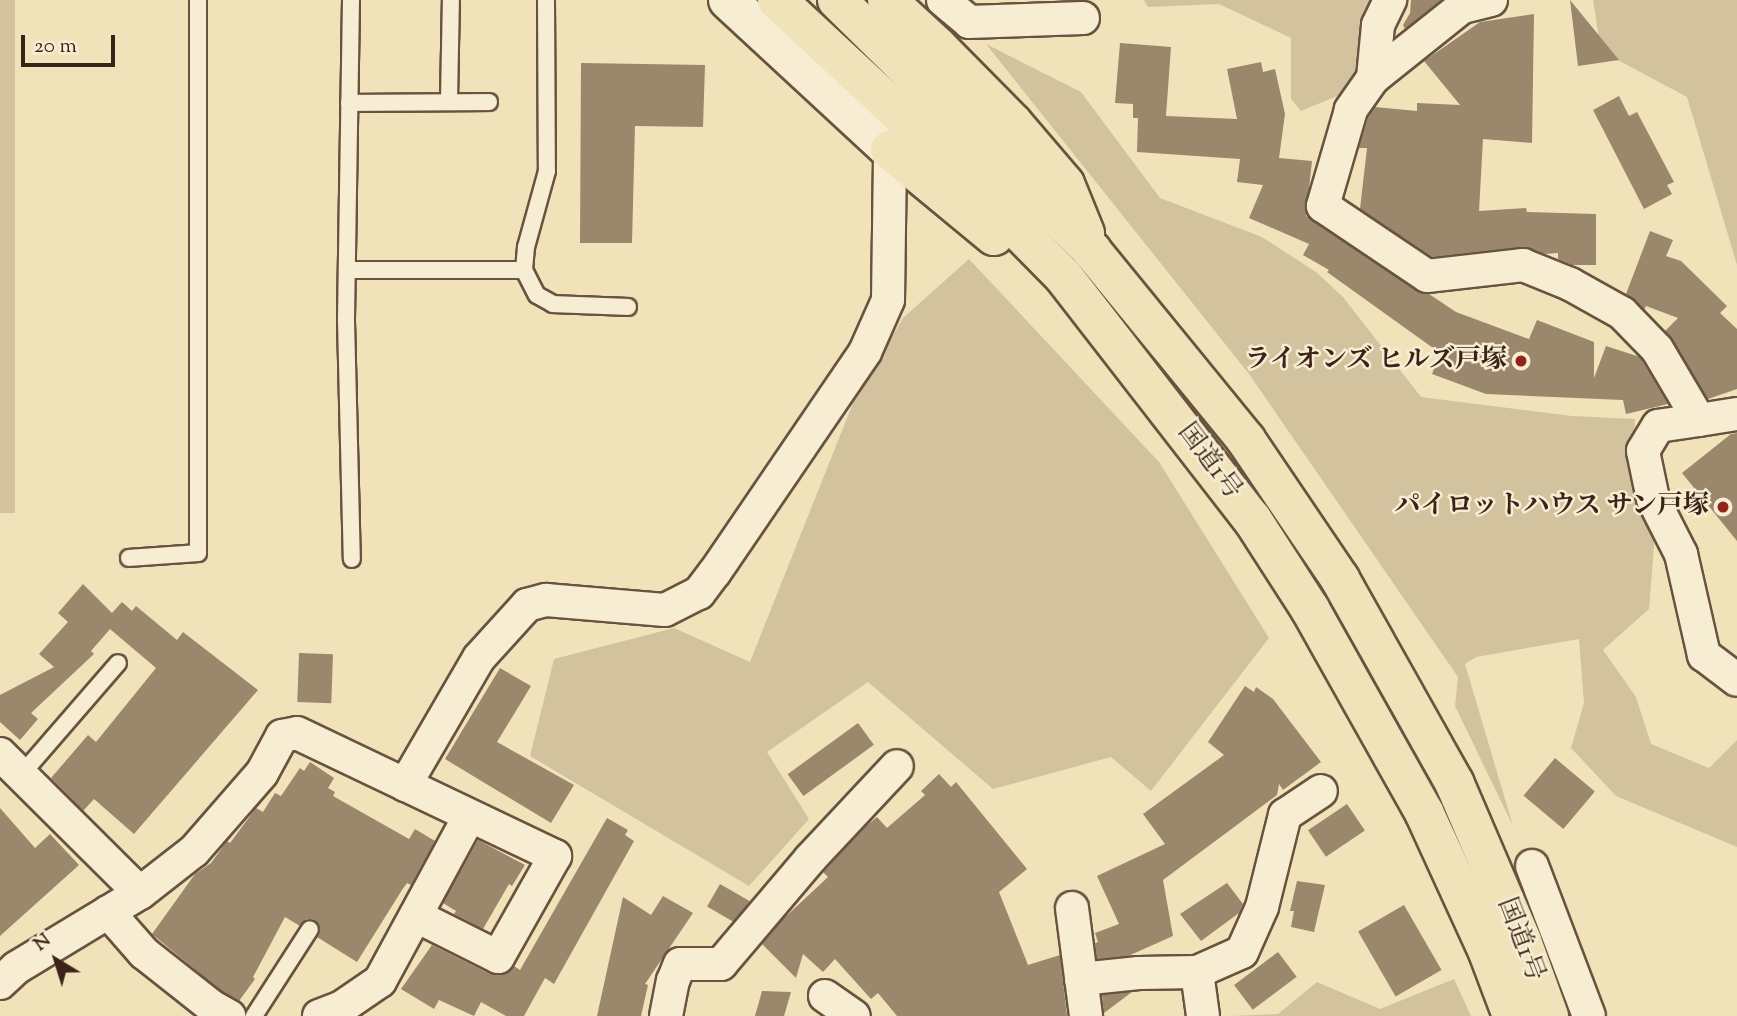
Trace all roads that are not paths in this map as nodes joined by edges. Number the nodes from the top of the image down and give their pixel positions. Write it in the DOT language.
graph roads {
  1 [pos="198,0"];
  2 [pos="351,0"];
  3 [pos="451,0"];
  4 [pos="546,0"];
  5 [pos="728,0"];
  6 [pos="777,0"];
  7 [pos="837,0"];
  8 [pos="887,0"];
  9 [pos="943,0"];
  10 [pos="1390,0"];
  11 [pos="1491,0"];
  12 [pos="1083,18"];
  13 [pos="1373,78"];
  14 [pos="449,100"];
  15 [pos="488,102"];
  16 [pos="349,103"];
  17 [pos="890,150"];
  18 [pos="1092,251"];
  19 [pos="347,270"];
  20 [pos="524,270"];
  21 [pos="1064,277"];
  22 [pos="628,307"];
  23 [pos="1737,414"];
  24 [pos="1699,420"];
  25 [pos="128,558"];
  26 [pos="352,559"];
  27 [pos="118,663"];
  28 [pos="1737,680"];
  29 [pos="10,765"];
  30 [pos="897,766"];
  31 [pos="405,785"];
  32 [pos="1321,791"];
  33 [pos="470,817"];
  34 [pos="1532,866"];
  35 [pos="139,893"];
  36 [pos="1072,908"];
  37 [pos="108,912"];
  38 [pos="416,916"];
  39 [pos="310,929"];
  40 [pos="1197,972"];
  41 [pos="1081,979"];
  42 [pos="0,983"];
  43 [pos="825,996"];
  44 [pos="229,1016"];
  45 [pos="254,1016"];
  46 [pos="319,1016"];
  47 [pos="666,1016"];
  48 [pos="853,1016"];
  49 [pos="1086,1016"];
  50 [pos="1203,1016"];
  51 [pos="1512,1016"];
  52 [pos="1549,1016"];
  53 [pos="1589,1016"];
  1 -- 25 [label="lane"];
  2 -- 16 [label="lane"];
  3 -- 14 [label="lane"];
  4 -- 20 [label="lane"];
  5 -- 17 [label="street"];
  6 -- 21 [label="highway, 国道1号"];
  7 -- 18 [label="highway, 国道1号"];
  8 -- 18 [label="highway"];
  9 -- 12 [label="street"];
  10 -- 13 [label="street"];
  11 -- 13 [label="street"];
  13 -- 24 [label="street"];
  14 -- 15 [label="lane"];
  14 -- 16 [label="lane"];
  16 -- 19 [label="lane"];
  17 -- 21 [label="highway"];
  17 -- 31 [label="street"];
  18 -- 52 [label="highway, 国道1号"];
  19 -- 20 [label="lane"];
  19 -- 26 [label="lane"];
  20 -- 22 [label="lane"];
  21 -- 51 [label="highway, 国道1号"];
  23 -- 24 [label="street"];
  24 -- 28 [label="street"];
  27 -- 29 [label="lane"];
  29 -- 35 [label="street"];
  30 -- 47 [label="street"];
  31 -- 33 [label="street"];
  31 -- 35 [label="street"];
  32 -- 40 [label="street"];
  33 -- 38 [label="street"];
  33 -- 38 [label="street"];
  34 -- 53 [label="street"];
  35 -- 37 [label="street"];
  36 -- 41 [label="street"];
  37 -- 42 [label="street"];
  37 -- 44 [label="street"];
  38 -- 46 [label="street"];
  39 -- 45 [label="lane"];
  40 -- 41 [label="street"];
  40 -- 50 [label="street"];
  41 -- 49 [label="street"];
  43 -- 48 [label="street"];
}
